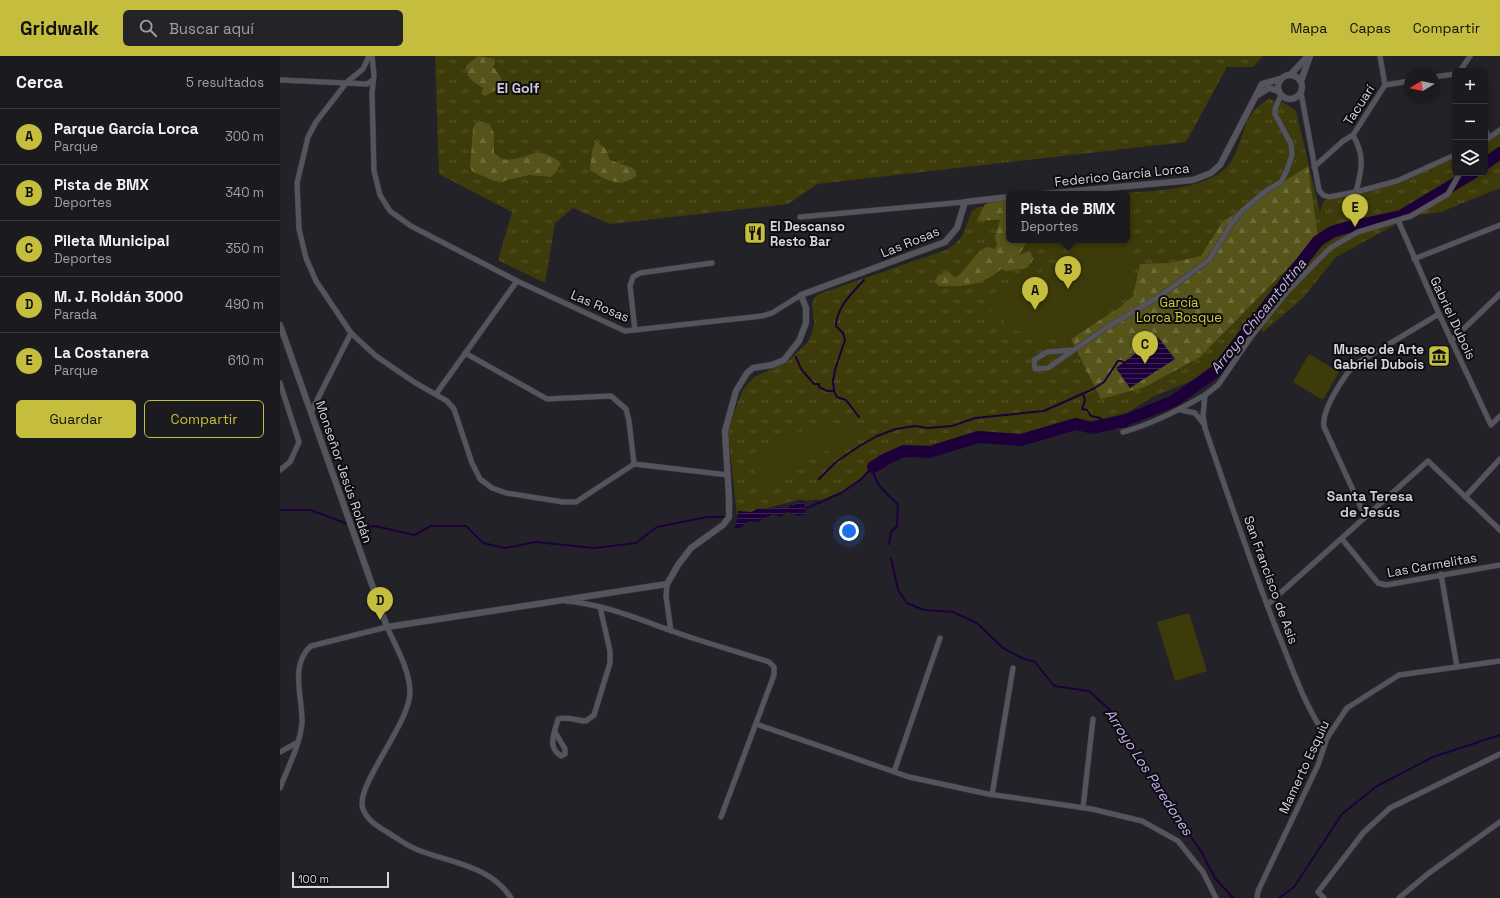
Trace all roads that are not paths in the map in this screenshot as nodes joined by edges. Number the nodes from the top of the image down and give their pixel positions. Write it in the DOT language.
graph roads {
  1 [pos="371,56"];
  2 [pos="1309,56"];
  3 [pos="1380,56"];
  4 [pos="1470,56"];
  5 [pos="1462,68"];
  6 [pos="361,71"];
  7 [pos="373,71"];
  8 [pos="1291,74"];
  9 [pos="1452,74"];
  10 [pos="1440,76"];
  11 [pos="280,80"];
  12 [pos="373,80"];
  13 [pos="1280,80"];
  14 [pos="1301,81"];
  15 [pos="334,82"];
  16 [pos="347,82"];
  17 [pos="1404,82"];
  18 [pos="364,83"];
  19 [pos="1385,86"];
  20 [pos="372,93"];
  21 [pos="1280,93"];
  22 [pos="1301,93"];
  23 [pos="337,95"];
  24 [pos="1254,98"];
  25 [pos="1500,130"];
  26 [pos="1353,135"];
  27 [pos="1488,138"];
  28 [pos="1452,156"];
  29 [pos="1314,167"];
  30 [pos="1458,176"];
  31 [pos="1076,191"];
  32 [pos="1356,192"];
  33 [pos="1006,197"];
  34 [pos="965,202"];
  35 [pos="800,217"];
  36 [pos="1398,220"];
  37 [pos="1500,225"];
  38 [pos="1414,259"];
  39 [pos="712,263"];
  40 [pos="517,281"];
  41 [pos="801,294"];
  42 [pos="1500,294"];
  43 [pos="1439,314"];
  44 [pos="280,325"];
  45 [pos="636,330"];
  46 [pos="351,333"];
  47 [pos="1451,341"];
  48 [pos="1071,350"];
  49 [pos="465,353"];
  50 [pos="280,383"];
  51 [pos="436,394"];
  52 [pos="1205,396"];
  53 [pos="1180,410"];
  54 [pos="311,412"];
  55 [pos="1500,416"];
  56 [pos="1204,424"];
  57 [pos="1123,432"];
  58 [pos="1500,460"];
  59 [pos="634,464"];
  60 [pos="280,470"];
  61 [pos="728,475"];
  62 [pos="1465,497"];
  63 [pos="1365,516"];
  64 [pos="1500,530"];
  65 [pos="1342,539"];
  66 [pos="1500,565"];
  67 [pos="1441,574"];
  68 [pos="667,584"];
  69 [pos="552,600"];
  70 [pos="1268,605"];
  71 [pos="600,607"];
  72 [pos="387,627"];
  73 [pos="671,631"];
  74 [pos="940,638"];
  75 [pos="1500,661"];
  76 [pos="1457,667"];
  77 [pos="1014,668"];
  78 [pos="1093,719"];
  79 [pos="756,724"];
  80 [pos="555,732"];
  81 [pos="1327,738"];
  82 [pos="298,742"];
  83 [pos="280,752"];
  84 [pos="1500,754"];
  85 [pos="894,772"];
  86 [pos="280,788"];
  87 [pos="992,795"];
  88 [pos="1083,808"];
  89 [pos="721,817"];
  90 [pos="1500,822"];
  91 [pos="511,898"];
  92 [pos="1216,898"];
  93 [pos="1257,898"];
  94 [pos="1324,898"];
  95 [pos="1399,898"];
  1 -- 6 [label="street"];
  1 -- 7 [label="street"];
  2 -- 8 [label="street, Federico García Lorca"];
  2 -- 14 [label="street, Federico García Lorca"];
  3 -- 19 [label="street"];
  4 -- 5 [label="street"];
  6 -- 7 [label="street"];
  6 -- 16 [label="street"];
  6 -- 18 [label="street"];
  7 -- 12 [label="street"];
  8 -- 13 [label="street, Federico García Lorca"];
  8 -- 14 [label="street"];
  9 -- 10 [label="street"];
  11 -- 15 [label="street"];
  12 -- 18 [label="street"];
  12 -- 20 [label="street, Las Rosas"];
  13 -- 21 [label="street"];
  13 -- 24 [label="street, Federico García Lorca"];
  14 -- 22 [label="street, Federico García Lorca"];
  15 -- 16 [label="street"];
  15 -- 23 [label="street"];
  16 -- 18 [label="street"];
  16 -- 23 [label="street"];
  17 -- 19 [label="street, Tacuarí"];
  18 -- 20 [label="street"];
  19 -- 26 [label="street, Tacuarí"];
  20 -- 40 [label="street, Las Rosas"];
  21 -- 22 [label="street"];
  21 -- 24 [label="street"];
  21 -- 48 [label="street"];
  22 -- 29 [label="street"];
  23 -- 46 [label="street"];
  24 -- 31 [label="street, Federico García Lorca"];
  25 -- 27 [label="street"];
  26 -- 29 [label="street, Tacuarí"];
  26 -- 32 [label="street"];
  28 -- 32 [label="street"];
  29 -- 32 [label="street"];
  30 -- 36 [label="street"];
  33 -- 34 [label="street"];
  34 -- 35 [label="street"];
  34 -- 41 [label="street, Las Rosas"];
  36 -- 38 [label="street, Gabriel Dubois"];
  36 -- 52 [label="street"];
  37 -- 38 [label="street"];
  38 -- 43 [label="street, Gabriel Dubois"];
  39 -- 45 [label="street"];
  40 -- 45 [label="street, Las Rosas"];
  40 -- 49 [label="street"];
  41 -- 45 [label="street, Las Rosas"];
  41 -- 61 [label="street"];
  42 -- 47 [label="street"];
  43 -- 47 [label="street, Gabriel Dubois"];
  43 -- 63 [label="street"];
  44 -- 54 [label="street, Monseñor Jesús Roldán"];
  46 -- 51 [label="street"];
  46 -- 54 [label="street"];
  47 -- 55 [label="street, Gabriel Dubois"];
  48 -- 48 [label="street"];
  49 -- 51 [label="street"];
  49 -- 59 [label="street"];
  50 -- 60 [label="street"];
  51 -- 59 [label="street"];
  52 -- 53 [label="street"];
  52 -- 56 [label="street, San Francisco de Asis"];
  53 -- 56 [label="street"];
  53 -- 57 [label="street"];
  54 -- 72 [label="street, Monseñor Jesús Roldán"];
  56 -- 70 [label="street, San Francisco de Asis"];
  58 -- 62 [label="street"];
  59 -- 61 [label="street"];
  61 -- 68 [label="street"];
  62 -- 63 [label="street"];
  62 -- 64 [label="street"];
  63 -- 65 [label="street"];
  65 -- 67 [label="street, Las Carmelitas"];
  65 -- 70 [label="street"];
  66 -- 67 [label="street, Las Carmelitas"];
  67 -- 76 [label="street"];
  68 -- 69 [label="street"];
  68 -- 73 [label="street"];
  69 -- 71 [label="street"];
  69 -- 72 [label="street"];
  70 -- 81 [label="street, San Francisco de Asis"];
  71 -- 73 [label="street"];
  71 -- 80 [label="street"];
  72 -- 82 [label="street"];
  72 -- 91 [label="street"];
  73 -- 79 [label="street"];
  74 -- 85 [label="street"];
  75 -- 76 [label="street, Mamerto Esquiu"];
  76 -- 81 [label="street, Mamerto Esquiu"];
  77 -- 87 [label="street"];
  78 -- 88 [label="street"];
  79 -- 85 [label="street"];
  79 -- 89 [label="street"];
  81 -- 93 [label="street, Mamerto Esquiu"];
  82 -- 83 [label="street"];
  82 -- 86 [label="street"];
  84 -- 94 [label="street"];
  85 -- 87 [label="street"];
  87 -- 88 [label="street"];
  88 -- 92 [label="street"];
  90 -- 95 [label="street"];
}
